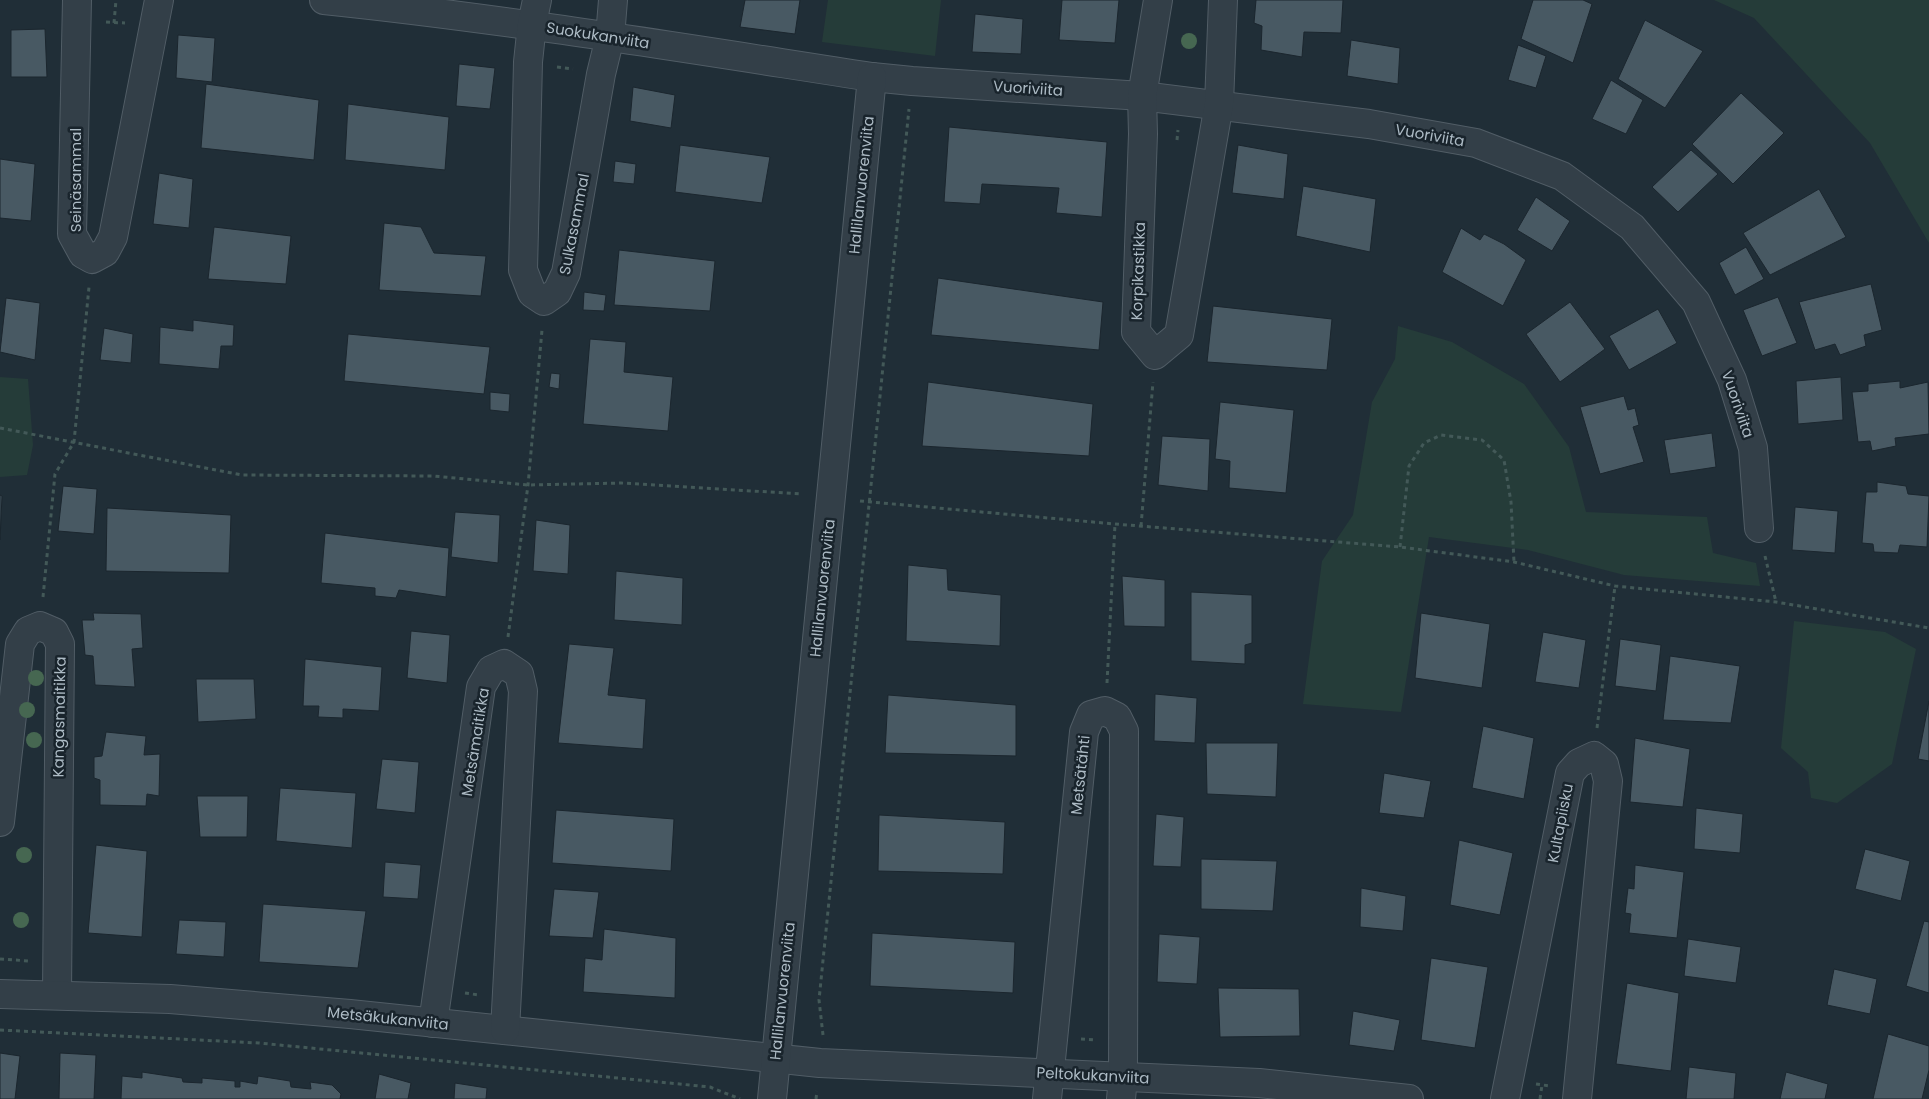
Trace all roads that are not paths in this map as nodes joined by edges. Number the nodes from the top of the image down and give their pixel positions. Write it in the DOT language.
graph roads {
  1 [pos="324,0"];
  2 [pos="613,0"];
  3 [pos="1158,0"];
  4 [pos="1223,0"];
  5 [pos="77,10"];
  6 [pos="156,12"];
  7 [pos="534,12"];
  8 [pos="610,37"];
  9 [pos="872,77"];
  10 [pos="1142,96"];
  11 [pos="1219,104"];
  12 [pos="1759,528"];
  13 [pos="0,822"];
  14 [pos="0,994"];
  15 [pos="56,995"];
  16 [pos="433,1023"];
  17 [pos="505,1030"];
  18 [pos="776,1057"];
  19 [pos="1048,1086"];
  20 [pos="1122,1088"];
  21 [pos="1506,1089"];
  22 [pos="1577,1094"];
  23 [pos="772,1099"];
  24 [pos="1409,1099"];
  1 -- 7 [label="street, Suokukanviita"];
  2 -- 8 [label="street, Sulkasammal"];
  3 -- 10 [label="street, Korpikastikka"];
  4 -- 11 [label="street"];
  5 -- 6 [label="street, Seinäsammal"];
  7 -- 8 [label="street, Suokukanviita"];
  7 -- 8 [label="street, Sulkasammal"];
  8 -- 9 [label="street, Suokukanviita"];
  9 -- 10 [label="street, Vuoriviita"];
  9 -- 18 [label="street, Hallilanvuorenviita"];
  10 -- 11 [label="street, Vuoriviita"];
  10 -- 11 [label="street, Korpikastikka"];
  11 -- 12 [label="street, Vuoriviita"];
  13 -- 15 [label="street, Kangasmaitikka"];
  14 -- 15 [label="street, Metsäkukanviita"];
  15 -- 16 [label="street, Metsäkukanviita"];
  16 -- 17 [label="street, Metsäkukanviita"];
  16 -- 17 [label="street, Metsämaitikka"];
  17 -- 18 [label="street, Metsäkukanviita"];
  18 -- 19 [label="street, Peltokukanviita"];
  18 -- 23 [label="street, Hallilanvuorenviita"];
  19 -- 20 [label="street, Peltokukanviita"];
  19 -- 20 [label="street, Metsätähti"];
  20 -- 24 [label="street, Peltokukanviita"];
  21 -- 22 [label="street, Kultapiisku"];
}
